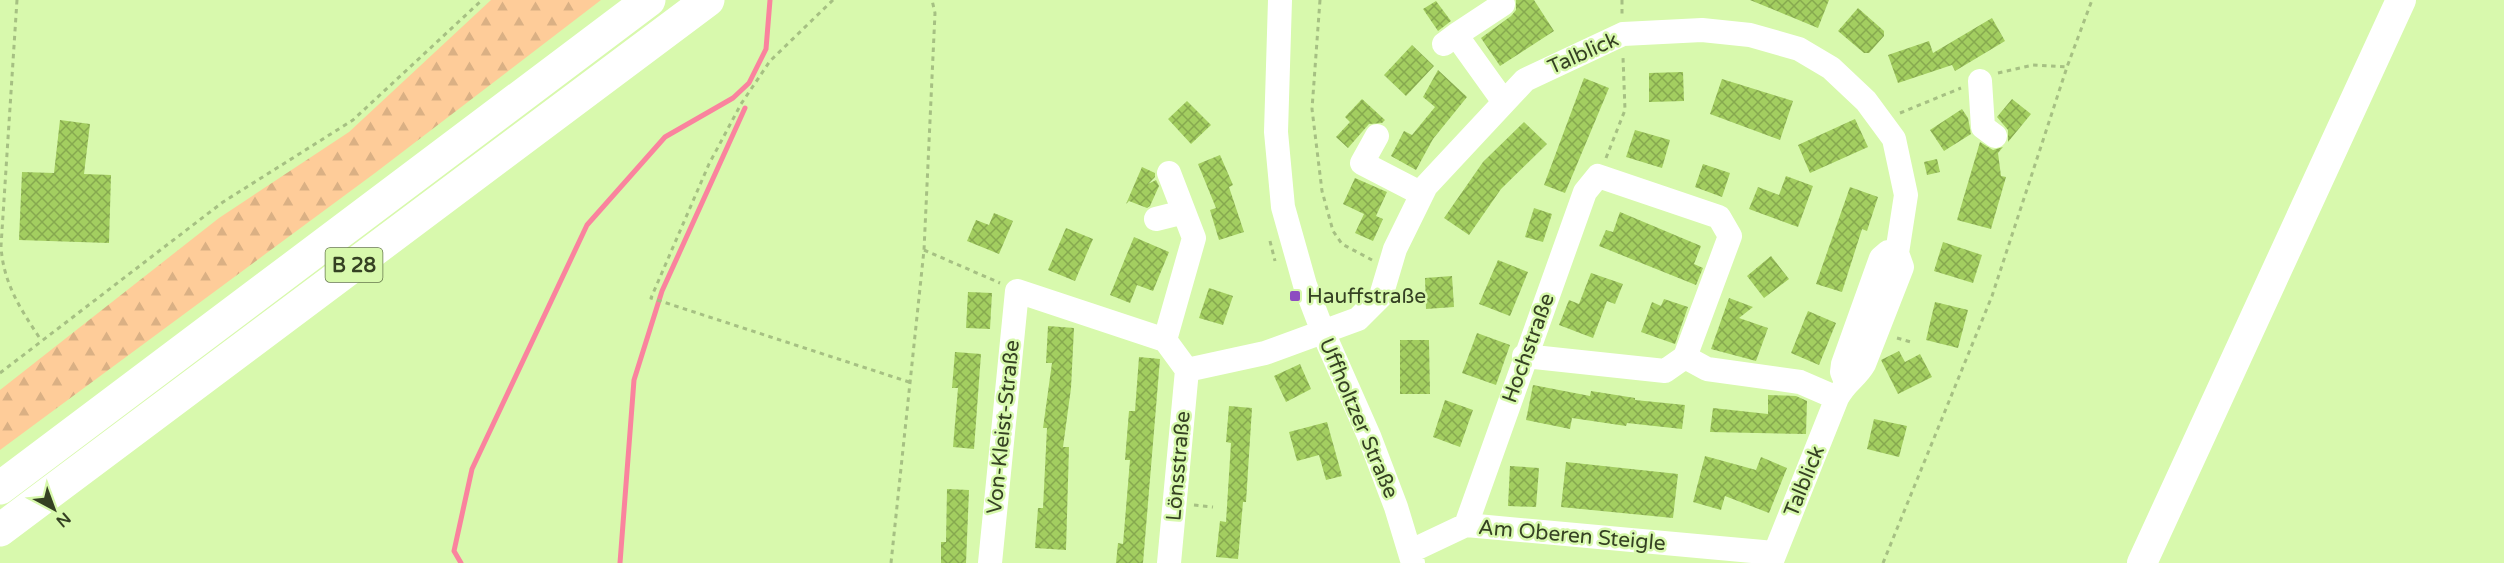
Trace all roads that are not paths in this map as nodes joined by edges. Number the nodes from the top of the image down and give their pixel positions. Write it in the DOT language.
graph roads {
  1 [pos="649,0"];
  2 [pos="708,0"];
  3 [pos="1280,0"];
  4 [pos="2401,0"];
  5 [pos="1503,4"];
  6 [pos="1980,81"];
  7 [pos="1504,102"];
  8 [pos="1377,136"];
  9 [pos="1995,136"];
  10 [pos="1169,173"];
  11 [pos="1422,194"];
  12 [pos="1184,212"];
  13 [pos="1156,219"];
  14 [pos="1323,332"];
  15 [pos="1165,340"];
  16 [pos="1524,356"];
  17 [pos="1685,357"];
  18 [pos="1187,370"];
  19 [pos="1841,390"];
  20 [pos="0,488"];
  21 [pos="1466,525"];
  22 [pos="0,530"];
  23 [pos="1412,557"];
  24 [pos="1773,558"];
  25 [pos="990,563"];
  26 [pos="1169,563"];
  27 [pos="2142,563"];
  1 -- 20 [label="highway, B 28"];
  2 -- 22 [label="highway, B 28"];
  3 -- 14 [label="street, Uffholtzer Straße"];
  4 -- 27 [label="main road"];
  5 -- 7 [label="street"];
  6 -- 9 [label="street"];
  7 -- 11 [label="street, Talblick"];
  7 -- 19 [label="street, Talblick"];
  8 -- 11 [label="street"];
  10 -- 12 [label="street"];
  11 -- 14 [label="street, Talblick"];
  12 -- 13 [label="street"];
  12 -- 15 [label="street"];
  14 -- 18 [label="street"];
  14 -- 23 [label="street, Uffholtzer Straße"];
  15 -- 18 [label="street"];
  15 -- 25 [label="street, Von-Kleist-Straße"];
  16 -- 17 [label="street"];
  16 -- 17 [label="street, Hochstraße"];
  16 -- 21 [label="street, Hochstraße"];
  17 -- 19 [label="street"];
  18 -- 26 [label="street, Lönsstraße"];
  19 -- 24 [label="street, Talblick"];
  21 -- 23 [label="street, Am Oberen Steigle"];
  21 -- 24 [label="street, Am Oberen Steigle"];
}
